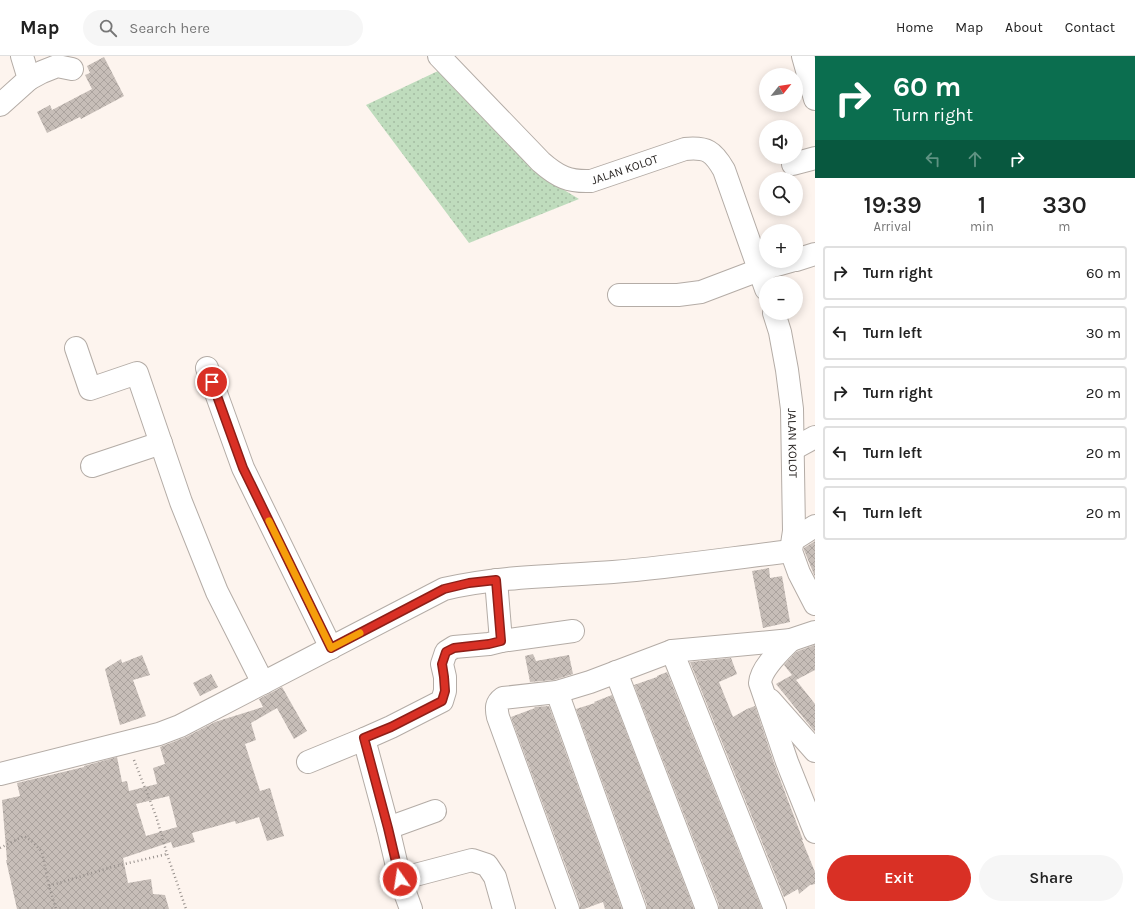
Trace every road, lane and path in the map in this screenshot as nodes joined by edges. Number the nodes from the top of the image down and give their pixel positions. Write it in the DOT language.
graph roads {
  1 [pos="22,56"];
  2 [pos="439,56"];
  3 [pos="803,56"];
  4 [pos="72,69"];
  5 [pos="29,80"];
  6 [pos="815,99"];
  7 [pos="0,104"];
  8 [pos="815,158"];
  9 [pos="803,161"];
  10 [pos="815,254"];
  11 [pos="803,258"];
  12 [pos="780,268"];
  13 [pos="762,276"];
  14 [pos="768,276"];
  15 [pos="759,280"];
  16 [pos="619,295"];
  17 [pos="776,320"];
  18 [pos="76,348"];
  19 [pos="208,368"];
  20 [pos="815,437"];
  21 [pos="161,443"];
  22 [pos="793,449"];
  23 [pos="92,466"];
  24 [pos="815,526"];
  25 [pos="792,546"];
  26 [pos="496,580"];
  27 [pos="815,604"];
  28 [pos="573,631"];
  29 [pos="814,632"];
  30 [pos="791,640"];
  31 [pos="501,641"];
  32 [pos="331,648"];
  33 [pos="672,651"];
  34 [pos="616,672"];
  35 [pos="263,683"];
  36 [pos="763,691"];
  37 [pos="558,692"];
  38 [pos="364,738"];
  39 [pos="127,742"];
  40 [pos="815,751"];
  41 [pos="308,762"];
  42 [pos="0,774"];
  43 [pos="435,811"];
  44 [pos="388,828"];
  45 [pos="815,832"];
  46 [pos="0,848"];
  47 [pos="167,854"];
  48 [pos="400,879"];
  49 [pos="49,886"];
  50 [pos="56,909"];
  51 [pos="186,909"];
  52 [pos="411,909"];
  53 [pos="504,909"];
  54 [pos="568,909"];
  55 [pos="635,909"];
  56 [pos="707,909"];
  57 [pos="775,909"];
  1 -- 5 [label="street"];
  2 -- 13 [label="street, JALAN KOLOT"];
  3 -- 6 [label="street"];
  4 -- 5 [label="street"];
  5 -- 7 [label="street"];
  8 -- 9 [label="street"];
  10 -- 11 [label="street"];
  12 -- 14 [label="street"];
  15 -- 16 [label="street"];
  17 -- 22 [label="street, JALAN KOLOT"];
  18 -- 21 [label="street"];
  19 -- 32 [label="street"];
  20 -- 22 [label="street"];
  21 -- 23 [label="street"];
  21 -- 35 [label="street"];
  22 -- 25 [label="street, JALAN KOLOT"];
  24 -- 25 [label="street"];
  25 -- 26 [label="street"];
  25 -- 27 [label="street"];
  26 -- 31 [label="street"];
  26 -- 32 [label="street"];
  28 -- 31 [label="street"];
  29 -- 30 [label="street"];
  30 -- 33 [label="street"];
  30 -- 36 [label="street"];
  31 -- 38 [label="street"];
  32 -- 35 [label="street"];
  33 -- 34 [label="street"];
  33 -- 57 [label="street"];
  34 -- 37 [label="street"];
  34 -- 56 [label="street"];
  35 -- 39 [label="street"];
  36 -- 40 [label="street"];
  36 -- 45 [label="street"];
  37 -- 54 [label="street"];
  37 -- 55 [label="street"];
  38 -- 41 [label="street"];
  38 -- 44 [label="street"];
  39 -- 42 [label="street"];
  39 -- 47 [label="path"];
  43 -- 44 [label="street"];
  44 -- 48 [label="street"];
  46 -- 49 [label="path"];
  47 -- 49 [label="path"];
  47 -- 51 [label="path"];
  48 -- 52 [label="street"];
  48 -- 53 [label="street"];
  49 -- 50 [label="path"];
}
